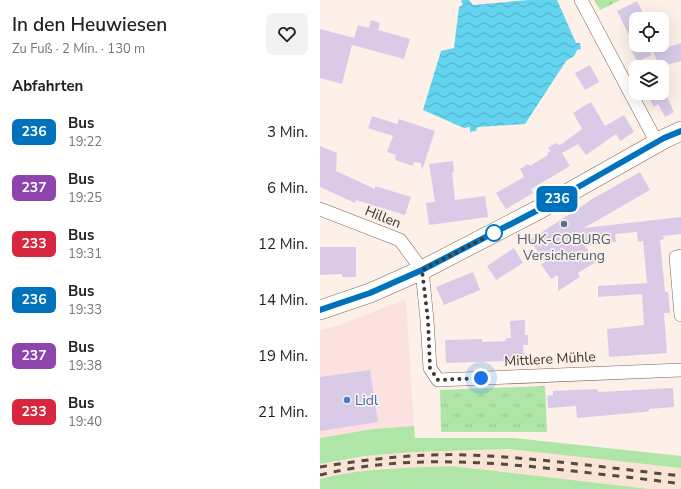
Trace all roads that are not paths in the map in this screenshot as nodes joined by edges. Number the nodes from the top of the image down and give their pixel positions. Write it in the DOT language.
graph roads {
  1 [pos="581,0"];
  2 [pos="681,131"];
  3 [pos="657,143"];
  4 [pos="320,209"];
  5 [pos="681,256"];
  6 [pos="422,270"];
  7 [pos="320,310"];
  8 [pos="681,315"];
  9 [pos="681,370"];
  1 -- 3 [label="street"];
  2 -- 3 [label="main road"];
  3 -- 6 [label="main road"];
  4 -- 6 [label="street, Hillen"];
  5 -- 8 [label="street"];
  6 -- 7 [label="main road"];
  6 -- 9 [label="street, Mittlere Mühle"];
}
